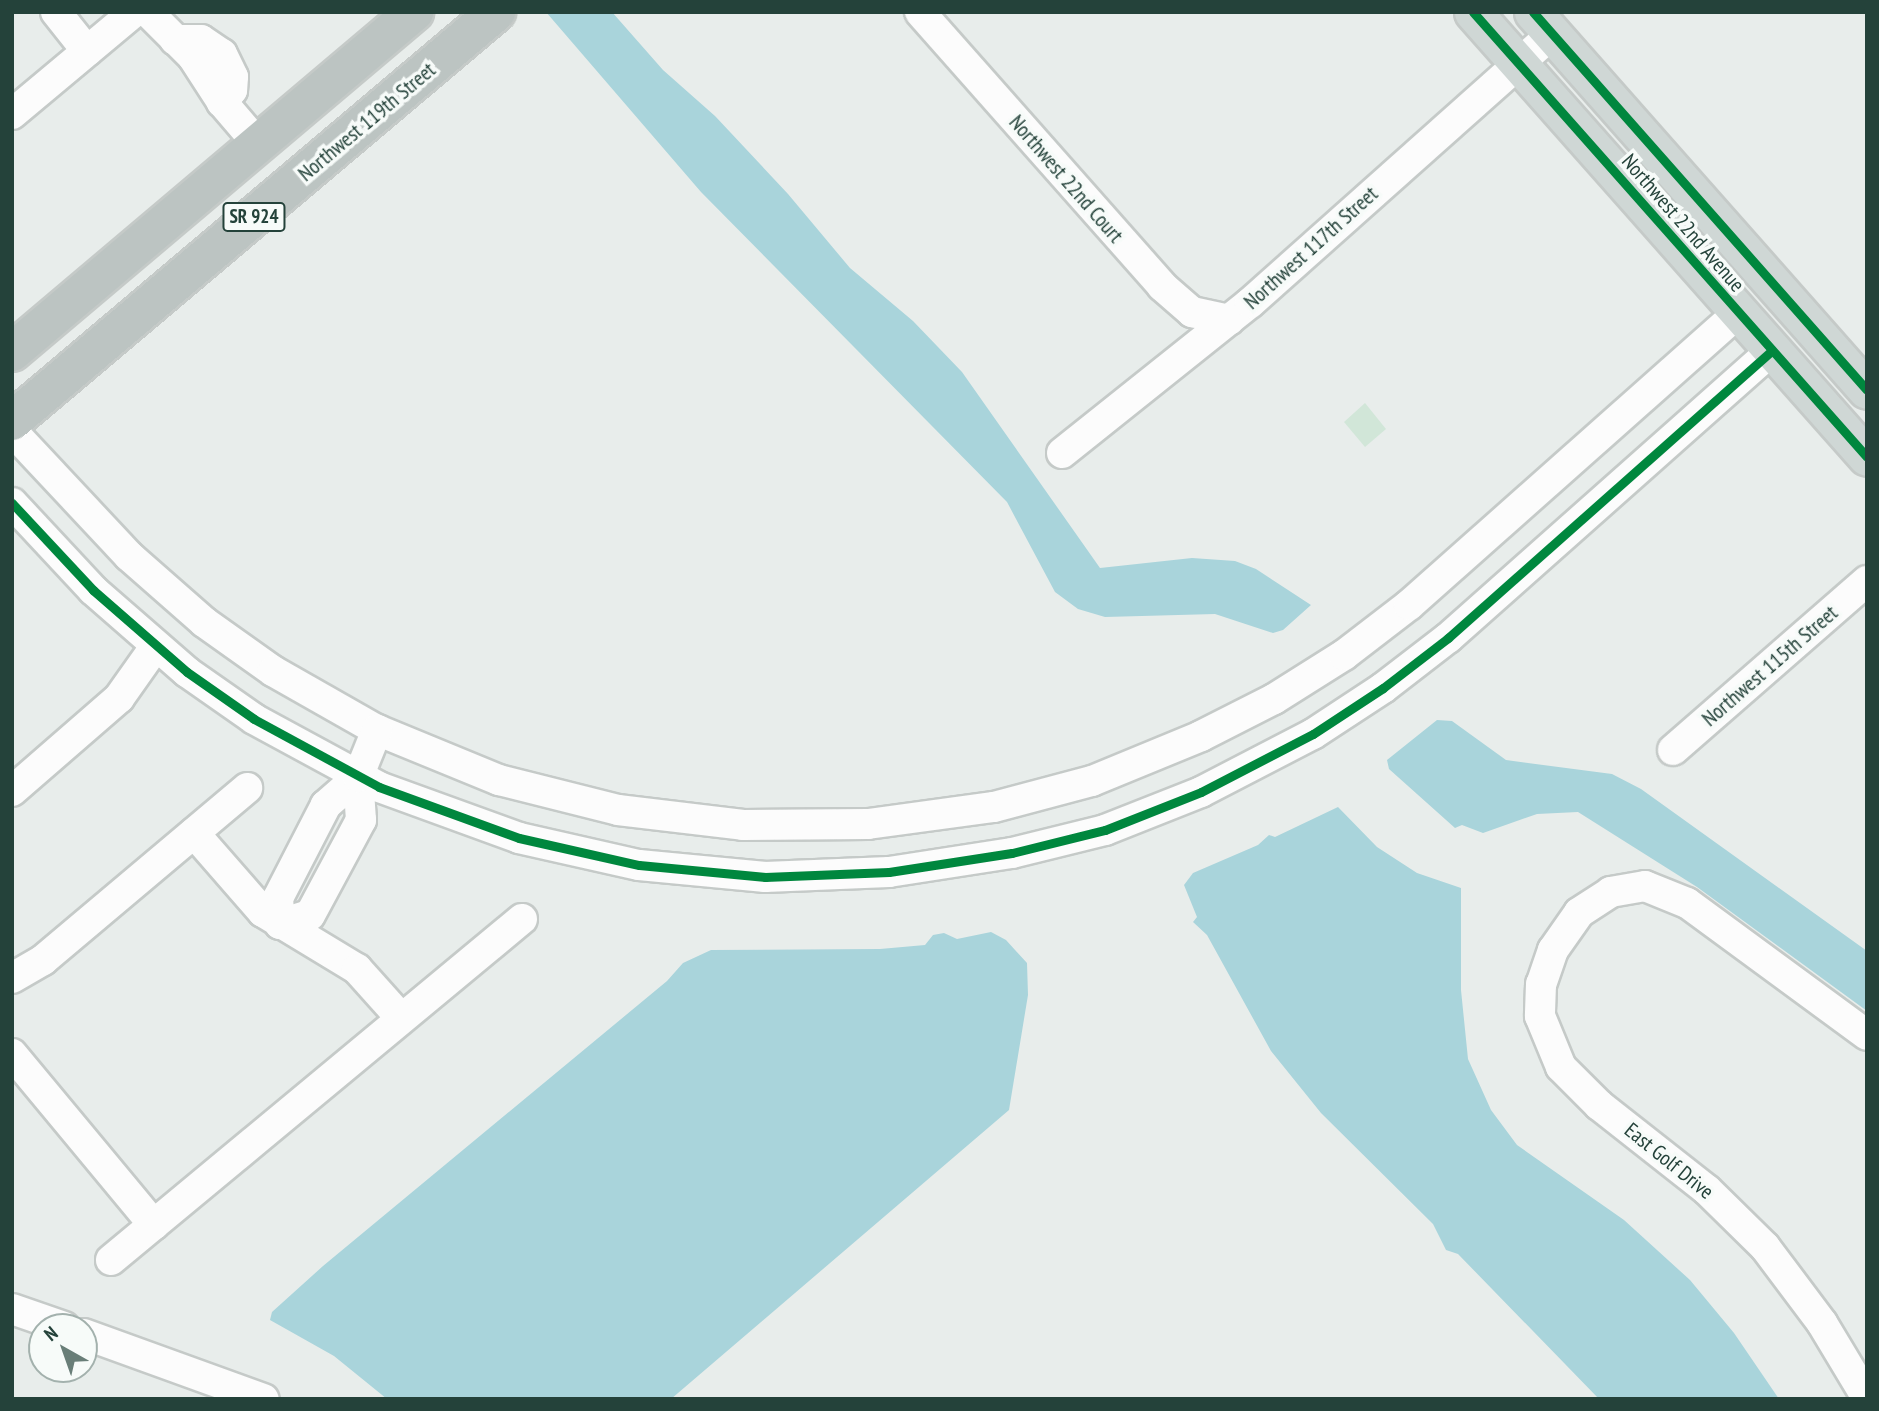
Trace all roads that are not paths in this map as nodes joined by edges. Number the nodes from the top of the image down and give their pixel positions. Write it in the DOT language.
graph roads {
  1 [pos="56,12"];
  2 [pos="134,12"];
  3 [pos="147,12"];
  4 [pos="414,12"];
  5 [pos="496,12"];
  6 [pos="920,12"];
  7 [pos="1473,12"];
  8 [pos="1543,23"];
  9 [pos="87,51"];
  10 [pos="1517,62"];
  11 [pos="222,102"];
  12 [pos="12,114"];
  13 [pos="258,144"];
  14 [pos="1738,313"];
  15 [pos="1229,320"];
  16 [pos="1772,349"];
  17 [pos="12,352"];
  18 [pos="1867,390"];
  19 [pos="12,421"];
  20 [pos="12,431"];
  21 [pos="1062,453"];
  22 [pos="1867,457"];
  23 [pos="12,503"];
  24 [pos="1867,581"];
  25 [pos="155,647"];
  26 [pos="377,730"];
  27 [pos="1673,750"];
  28 [pos="358,778"];
  29 [pos="247,788"];
  30 [pos="12,791"];
  31 [pos="194,833"];
  32 [pos="289,877"];
  33 [pos="323,892"];
  34 [pos="522,919"];
  35 [pos="280,924"];
  36 [pos="12,978"];
  37 [pos="401,1018"];
  38 [pos="1867,1035"];
  39 [pos="12,1054"];
  40 [pos="154,1225"];
  41 [pos="111,1260"];
  42 [pos="98,1339"];
  43 [pos="1867,1398"];
  44 [pos="264,1399"];
  1 -- 9 [label="street"];
  2 -- 9 [label="street"];
  3 -- 11 [label="street"];
  3 -- 11 [label="street"];
  4 -- 13 [label="highway, SR 924"];
  5 -- 19 [label="highway, Northwest 119th Street / SR 924"];
  6 -- 15 [label="street, Northwest 22nd Court"];
  7 -- 10 [label="main road, Northwest 22nd Avenue"];
  8 -- 10 [label="street, Northwest 117th Street"];
  8 -- 18 [label="main road, Northwest 22nd Avenue"];
  9 -- 12 [label="street"];
  10 -- 14 [label="main road, Northwest 22nd Avenue"];
  10 -- 15 [label="street, Northwest 117th Street"];
  11 -- 13 [label="street"];
  13 -- 17 [label="highway, SR 924"];
  14 -- 16 [label="main road, Northwest 22nd Avenue"];
  14 -- 26 [label="street"];
  15 -- 21 [label="street, Northwest 117th Street"];
  16 -- 22 [label="main road, Northwest 22nd Avenue"];
  16 -- 28 [label="street"];
  20 -- 26 [label="street"];
  23 -- 25 [label="street"];
  24 -- 27 [label="street, Northwest 115th Street"];
  25 -- 28 [label="street"];
  25 -- 30 [label="street"];
  26 -- 28 [label="street"];
  28 -- 32 [label="street"];
  28 -- 33 [label="street"];
  29 -- 31 [label="street"];
  31 -- 35 [label="street"];
  31 -- 36 [label="street"];
  32 -- 33 [label="street"];
  32 -- 35 [label="street"];
  33 -- 35 [label="street"];
  34 -- 37 [label="street"];
  35 -- 37 [label="street"];
  37 -- 40 [label="street"];
  38 -- 43 [label="street, East Golf Drive"];
  39 -- 40 [label="street"];
  40 -- 41 [label="street"];
  42 -- 44 [label="street"];
}
